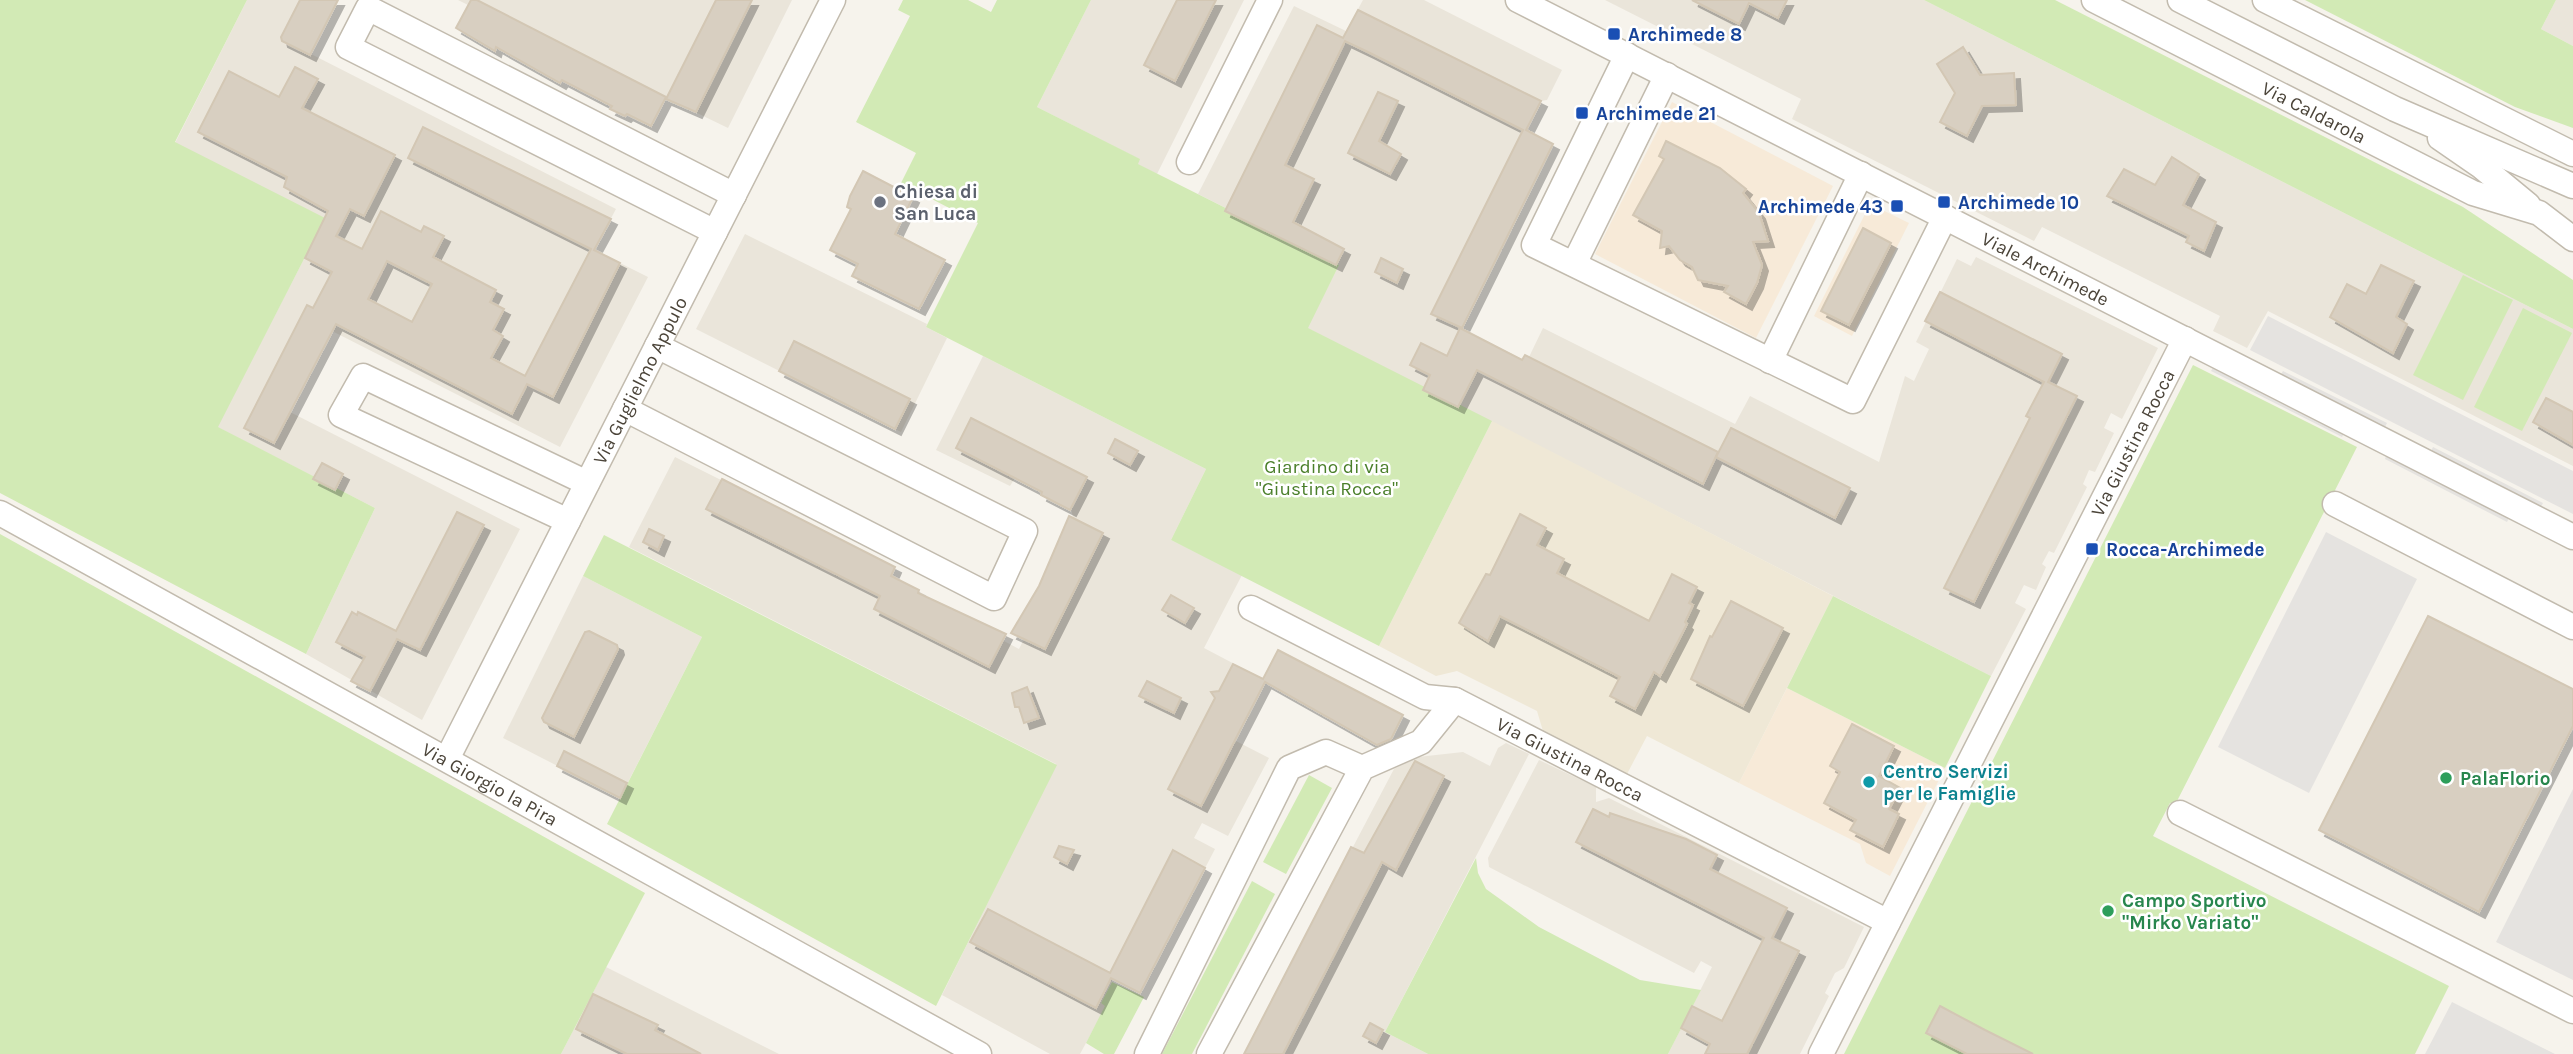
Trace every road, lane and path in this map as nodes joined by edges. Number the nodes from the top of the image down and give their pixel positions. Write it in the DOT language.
graph roads {
  1 [pos="833,0"];
  2 [pos="1270,0"];
  3 [pos="1518,0"];
  4 [pos="2094,0"];
  5 [pos="2180,0"];
  6 [pos="2265,0"];
  7 [pos="1627,55"];
  8 [pos="1667,75"];
  9 [pos="2395,109"];
  10 [pos="2573,154"];
  11 [pos="1189,162"];
  12 [pos="1861,174"];
  13 [pos="2573,186"];
  14 [pos="734,195"];
  15 [pos="2539,213"];
  16 [pos="1945,216"];
  17 [pos="2573,227"];
  18 [pos="715,232"];
  19 [pos="2573,239"];
  20 [pos="1574,264"];
  21 [pos="2185,339"];
  22 [pos="657,346"];
  23 [pos="1770,361"];
  24 [pos="625,409"];
  25 [pos="587,483"];
  26 [pos="2335,504"];
  27 [pos="0,513"];
  28 [pos="568,522"];
  29 [pos="2573,537"];
  30 [pos="1251,608"];
  31 [pos="2573,627"];
  32 [pos="1455,700"];
  33 [pos="447,759"];
  34 [pos="1362,768"];
  35 [pos="2180,813"];
  36 [pos="1888,922"];
  37 [pos="2573,1011"];
  38 [pos="979,1054"];
  39 [pos="1146,1054"];
  40 [pos="1209,1054"];
  41 [pos="1821,1054"];
  1 -- 14 [label="street, Via Guglielmo Appulo"];
  2 -- 11 [label="street"];
  3 -- 7 [label="street, Viale Archimede"];
  4 -- 15 [label="street, Via Caldarola"];
  5 -- 9 [label="street, Via Caldarola"];
  6 -- 10 [label="street"];
  7 -- 8 [label="street, Viale Archimede"];
  7 -- 20 [label="street"];
  8 -- 12 [label="street, Viale Archimede"];
  8 -- 20 [label="street"];
  9 -- 13 [label="street, Via Caldarola"];
  9 -- 15 [label="street, Via Caldarola"];
  12 -- 16 [label="street, Viale Archimede"];
  12 -- 23 [label="street"];
  14 -- 18 [label="street, Via Guglielmo Appulo"];
  14 -- 18 [label="street"];
  15 -- 17 [label="street, Via Caldarola"];
  15 -- 19 [label="street, Via Caldarola"];
  16 -- 21 [label="street, Viale Archimede"];
  16 -- 23 [label="street"];
  18 -- 22 [label="street, Via Guglielmo Appulo"];
  20 -- 23 [label="street"];
  21 -- 29 [label="street, Viale Archimede"];
  21 -- 36 [label="street, Via Giustina Rocca"];
  22 -- 24 [label="street, Via Guglielmo Appulo"];
  22 -- 24 [label="street"];
  24 -- 25 [label="street, Via Guglielmo Appulo"];
  25 -- 28 [label="street, Via Guglielmo Appulo"];
  25 -- 28 [label="street"];
  26 -- 31 [label="street"];
  27 -- 33 [label="street, Via Giorgio la Pira"];
  28 -- 33 [label="street, Via Guglielmo Appulo"];
  30 -- 32 [label="street, Via Giustina Rocca"];
  32 -- 34 [label="street"];
  32 -- 36 [label="street, Via Giustina Rocca"];
  33 -- 38 [label="street, Via Giorgio la Pira"];
  34 -- 39 [label="street"];
  34 -- 40 [label="street"];
  35 -- 37 [label="street"];
  36 -- 41 [label="street, Via Giustina Rocca"];
}
